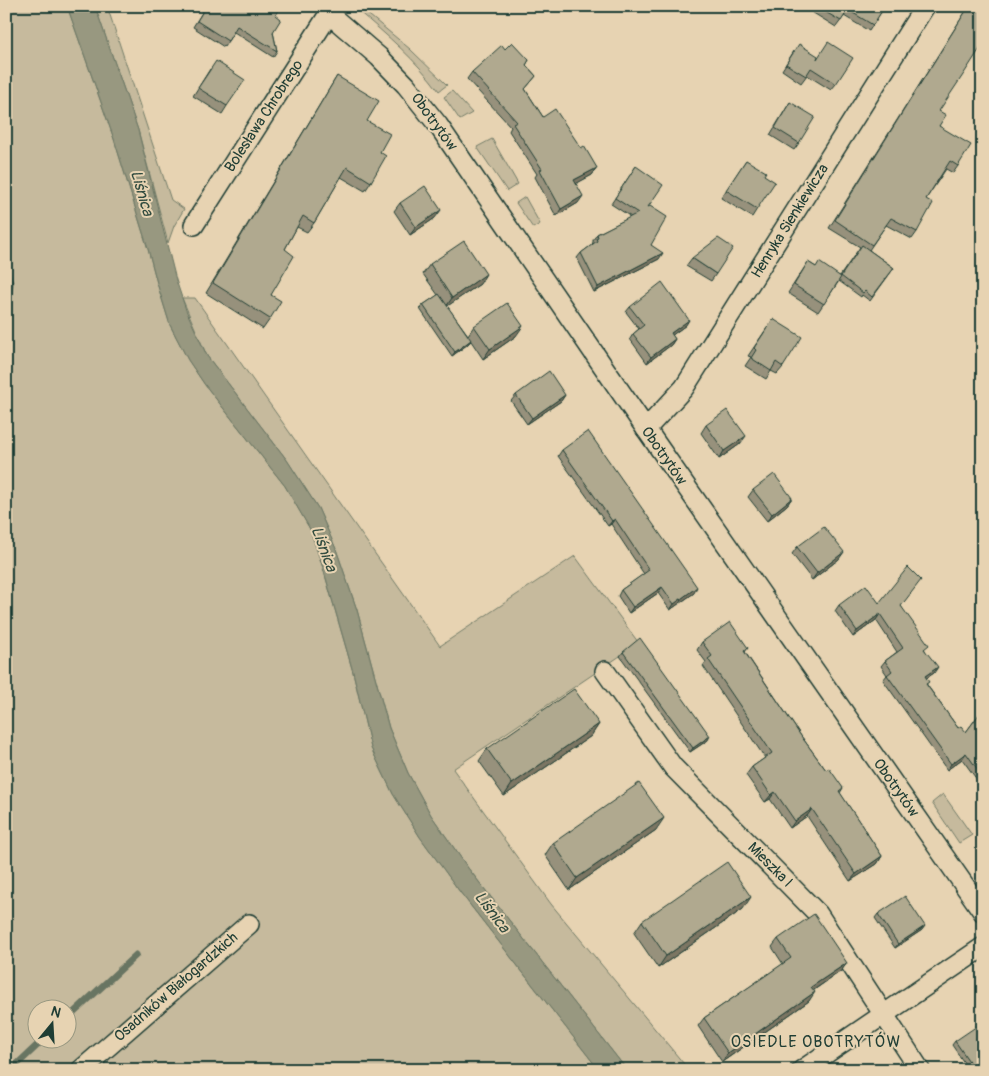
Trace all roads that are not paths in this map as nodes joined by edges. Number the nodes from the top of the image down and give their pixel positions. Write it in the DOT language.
graph roads {
  1 [pos="925,6"];
  2 [pos="331,10"];
  3 [pos="194,225"];
  4 [pos="646,429"];
  5 [pos="604,671"];
  6 [pos="983,912"];
  7 [pos="249,924"];
  8 [pos="983,947"];
  9 [pos="884,1016"];
  10 [pos="81,1070"];
  11 [pos="802,1070"];
  12 [pos="920,1070"];
  1 -- 4 [label="street, Henryka Sienkiewicza"];
  2 -- 3 [label="street, Bolesława Chrobrego"];
  2 -- 4 [label="street, Obotrytów"];
  4 -- 6 [label="street, Obotrytów"];
  5 -- 9 [label="street, Mieszka I"];
  7 -- 10 [label="street, Osadników Białogardzkich"];
  8 -- 9 [label="street"];
  9 -- 11 [label="street"];
  9 -- 12 [label="street, Mieszka I"];
}
